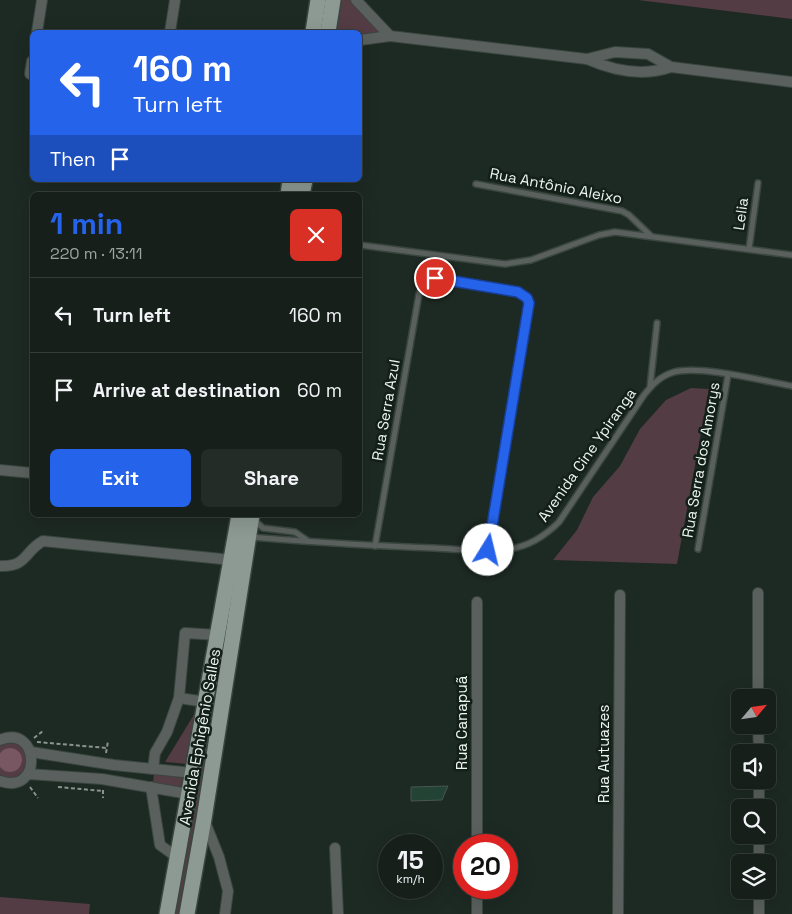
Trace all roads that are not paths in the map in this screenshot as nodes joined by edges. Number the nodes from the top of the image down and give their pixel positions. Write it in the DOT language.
graph roads {
  1 [pos="42,0"];
  2 [pos="175,0"];
  3 [pos="318,0"];
  4 [pos="333,0"];
  5 [pos="356,0"];
  6 [pos="37,30"];
  7 [pos="170,30"];
  8 [pos="313,30"];
  9 [pos="328,30"];
  10 [pos="390,36"];
  11 [pos="362,40"];
  12 [pos="587,59"];
  13 [pos="671,67"];
  14 [pos="792,82"];
  15 [pos="758,183"];
  16 [pos="476,184"];
  17 [pos="651,236"];
  18 [pos="362,245"];
  19 [pos="749,249"];
  20 [pos="792,255"];
  21 [pos="657,323"];
  22 [pos="728,375"];
  23 [pos="792,386"];
  24 [pos="650,388"];
  25 [pos="0,470"];
  26 [pos="30,473"];
  27 [pos="239,517"];
  28 [pos="252,517"];
  29 [pos="253,517"];
  30 [pos="249,537"];
  31 [pos="309,542"];
  32 [pos="375,546"];
  33 [pos="698,549"];
  34 [pos="488,550"];
  35 [pos="232,560"];
  36 [pos="0,566"];
  37 [pos="758,592"];
  38 [pos="620,595"];
  39 [pos="477,602"];
  40 [pos="218,635"];
  41 [pos="758,689"];
  42 [pos="179,698"];
  43 [pos="206,702"];
  44 [pos="0,740"];
  45 [pos="33,748"];
  46 [pos="153,769"];
  47 [pos="193,773"];
  48 [pos="28,774"];
  49 [pos="0,781"];
  50 [pos="151,787"];
  51 [pos="189,794"];
  52 [pos="204,819"];
  53 [pos="477,834"];
  54 [pos="335,848"];
  55 [pos="178,858"];
  56 [pos="477,899"];
  57 [pos="759,899"];
  58 [pos="168,914"];
  59 [pos="186,914"];
  60 [pos="225,914"];
  61 [pos="338,914"];
  62 [pos="478,914"];
  63 [pos="618,914"];
  64 [pos="759,914"];
  1 -- 6 [label="street"];
  2 -- 7 [label="street"];
  3 -- 8 [label="main road"];
  4 -- 9 [label="main road"];
  5 -- 10 [label="street"];
  10 -- 11 [label="street"];
  10 -- 12 [label="street"];
  12 -- 13 [label="street"];
  12 -- 13 [label="street"];
  13 -- 14 [label="street"];
  15 -- 19 [label="lane, Lelia"];
  16 -- 17 [label="lane, Rua Antônio Aleixo"];
  17 -- 18 [label="lane"];
  17 -- 19 [label="lane"];
  19 -- 20 [label="lane"];
  21 -- 24 [label="lane"];
  22 -- 23 [label="lane, Avenida Cine Ypiranga"];
  22 -- 24 [label="lane, Avenida Cine Ypiranga"];
  22 -- 33 [label="lane, Rua Serra dos Amorys"];
  24 -- 34 [label="lane, Avenida Cine Ypiranga"];
  25 -- 26 [label="street"];
  27 -- 35 [label="main road, Avenida Ephigênio Salles"];
  28 -- 30 [label="main road, Avenida Ephigênio Salles"];
  29 -- 31 [label="lane, Avenida Cine Ypiranga"];
  30 -- 31 [label="lane, Avenida Cine Ypiranga"];
  30 -- 52 [label="main road, Avenida Ephigênio Salles"];
  31 -- 32 [label="lane, Avenida Cine Ypiranga"];
  32 -- 34 [label="lane, Avenida Cine Ypiranga"];
  32 -- 34 [label="lane, Rua Serra Azul"];
  35 -- 36 [label="street"];
  35 -- 40 [label="main road, Avenida Ephigênio Salles"];
  37 -- 41 [label="street"];
  38 -- 63 [label="street, Rua Autuazes"];
  39 -- 53 [label="street, Rua Canapuã"];
  40 -- 42 [label="street"];
  40 -- 43 [label="main road, Avenida Ephigênio Salles"];
  42 -- 43 [label="street"];
  42 -- 46 [label="street"];
  43 -- 47 [label="main road, Avenida Ephigênio Salles"];
  44 -- 45 [label="street"];
  45 -- 46 [label="street"];
  45 -- 48 [label="street"];
  46 -- 47 [label="street"];
  47 -- 51 [label="main road, Avenida Ephigênio Salles"];
  48 -- 49 [label="street"];
  48 -- 50 [label="street"];
  50 -- 51 [label="street"];
  50 -- 55 [label="street"];
  51 -- 55 [label="main road, Avenida Ephigênio Salles"];
  52 -- 59 [label="main road, Avenida Ephigênio Salles"];
  52 -- 60 [label="street, Avenida Ephigênio Salles"];
  54 -- 61 [label="street"];
  55 -- 58 [label="main road, Avenida Ephigênio Salles"];
  56 -- 62 [label="street"];
  57 -- 64 [label="street"];
}
